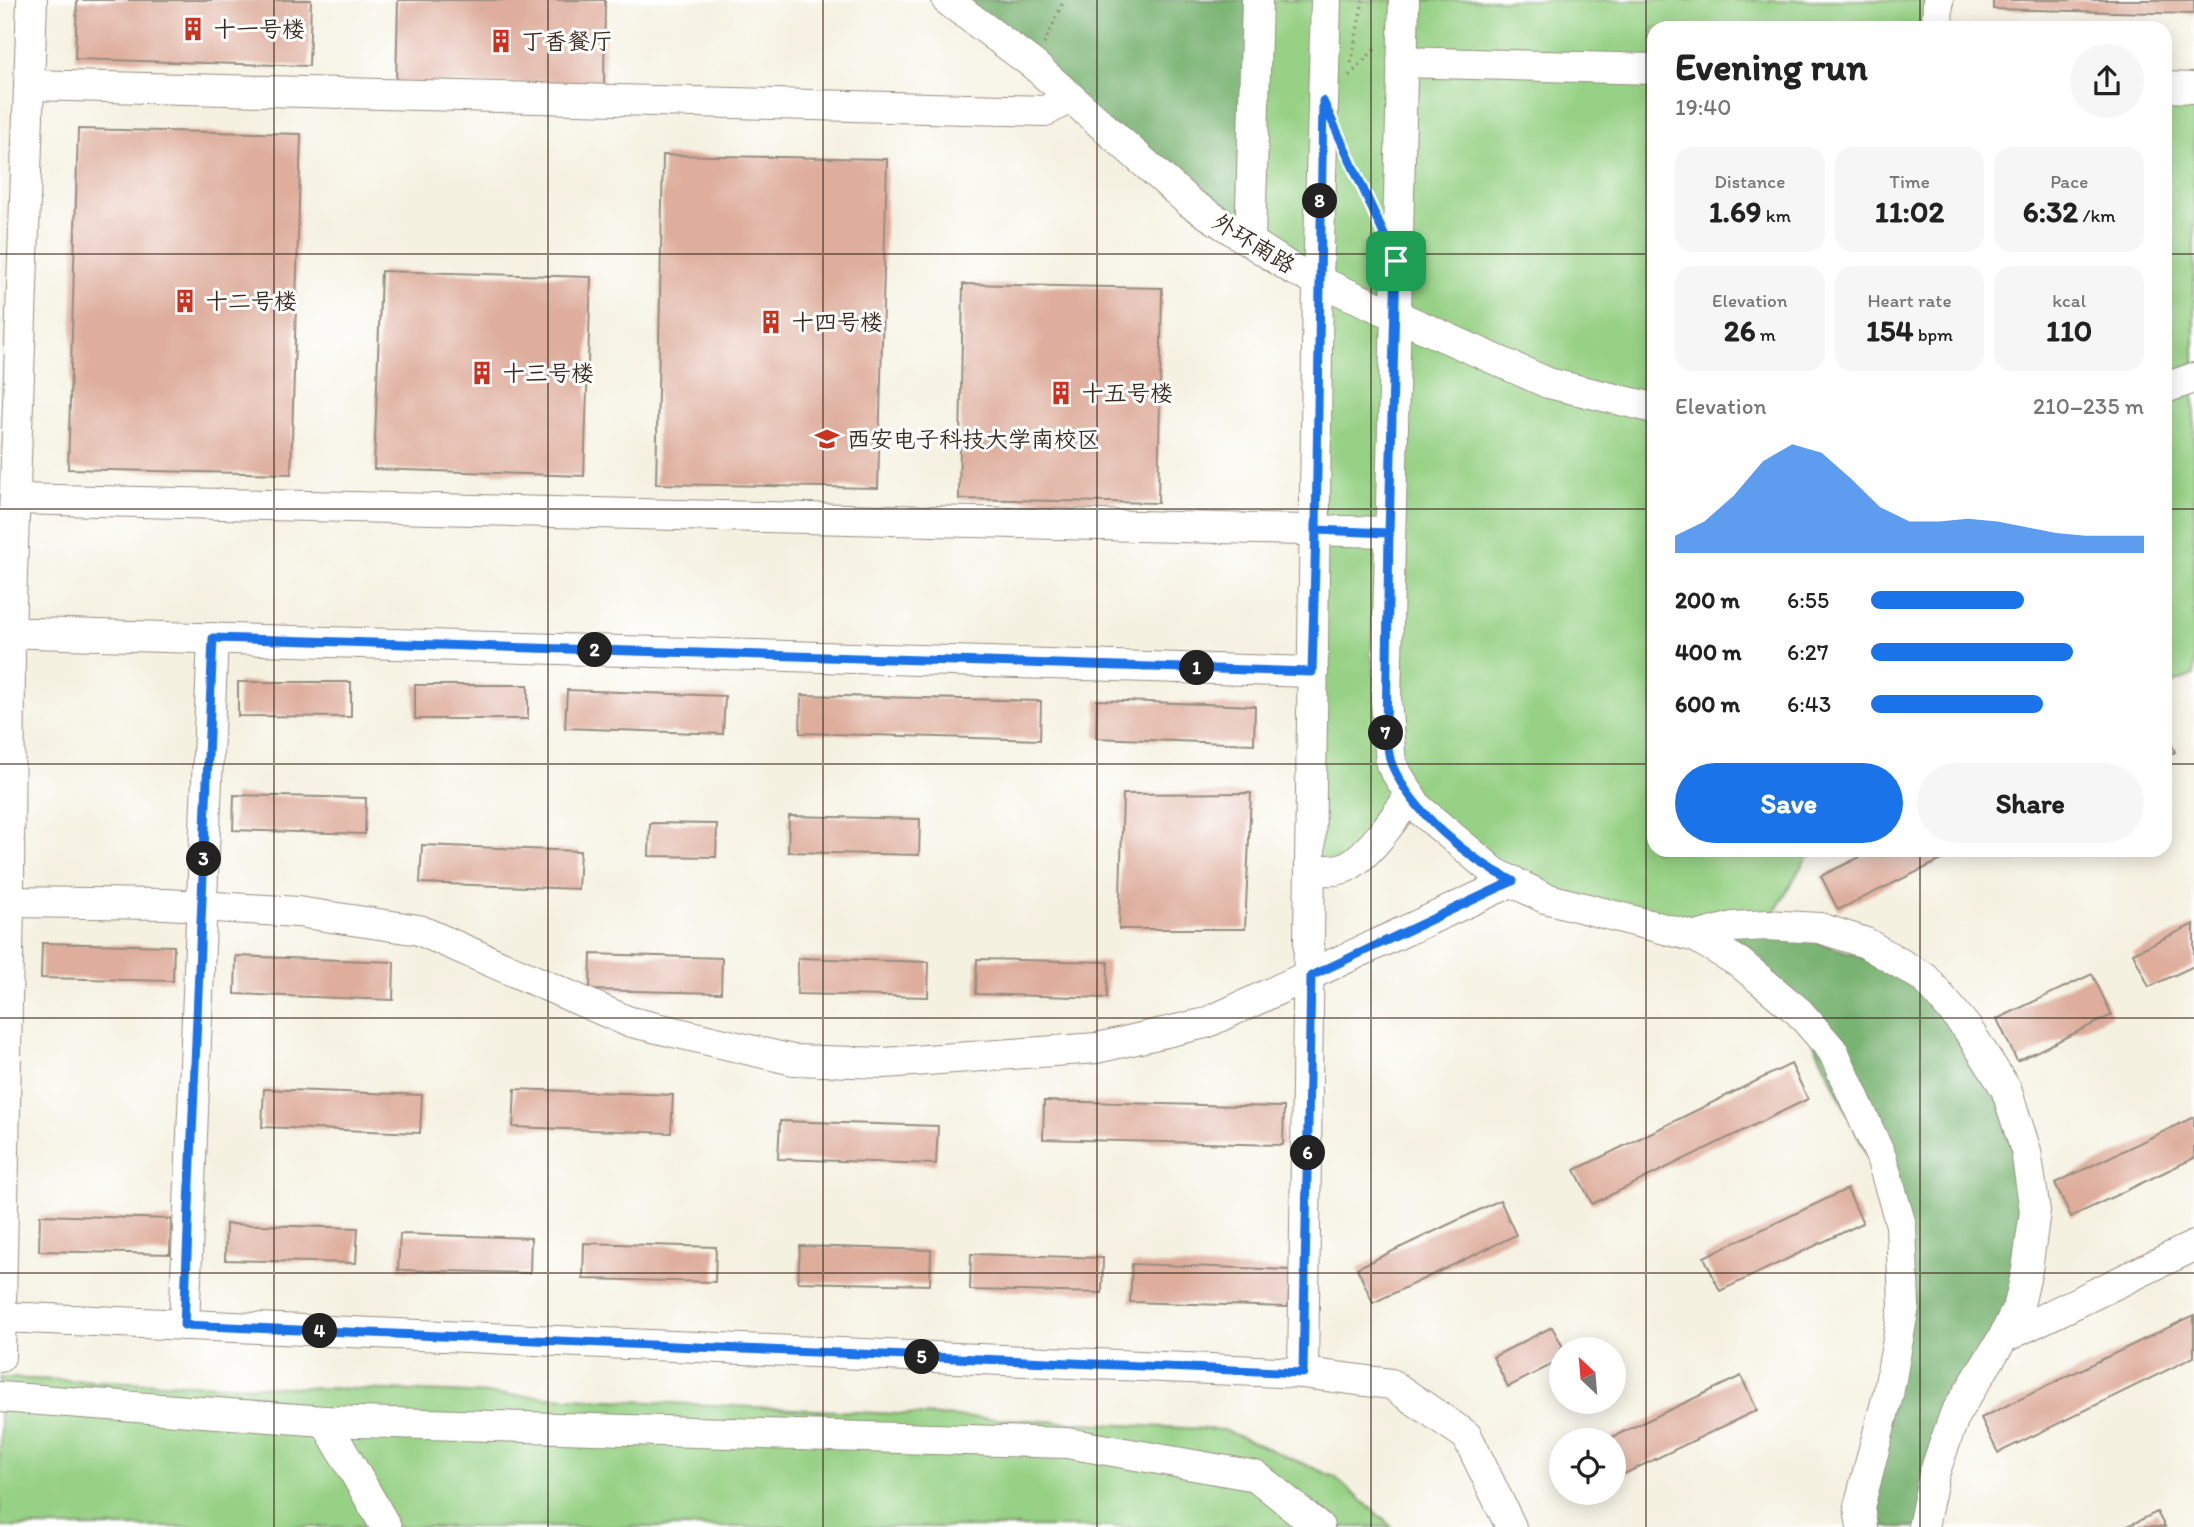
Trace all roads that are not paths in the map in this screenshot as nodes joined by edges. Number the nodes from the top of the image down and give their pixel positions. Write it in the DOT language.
graph roads {
  1 [pos="32,0"];
  2 [pos="947,0"];
  3 [pos="1257,0"];
  4 [pos="1326,0"];
  5 [pos="1938,0"];
  6 [pos="1403,11"];
  7 [pos="1937,21"];
  8 [pos="1402,62"];
  9 [pos="1647,69"];
  10 [pos="29,85"];
  11 [pos="2172,87"];
  12 [pos="2194,88"];
  13 [pos="1071,98"];
  14 [pos="1250,242"];
  15 [pos="1318,281"];
  16 [pos="1395,316"];
  17 [pos="2194,378"];
  18 [pos="2172,386"];
  19 [pos="1647,406"];
  20 [pos="15,499"];
  21 [pos="1316,530"];
  22 [pos="1389,533"];
  23 [pos="5,632"];
  24 [pos="213,638"];
  25 [pos="1312,672"];
  26 [pos="1410,796"];
  27 [pos="1312,869"];
  28 [pos="1513,881"];
  29 [pos="9,902"];
  30 [pos="202,906"];
  31 [pos="1696,937"];
  32 [pos="1311,976"];
  33 [pos="2194,1246"];
  34 [pos="1,1317"];
  35 [pos="184,1325"];
  36 [pos="2003,1338"];
  37 [pos="0,1357"];
  38 [pos="1303,1373"];
  39 [pos="0,1397"];
  40 [pos="325,1421"];
  41 [pos="386,1527"];
  42 [pos="1320,1527"];
  43 [pos="1511,1527"];
  44 [pos="1862,1527"];
  45 [pos="1923,1527"];
  1 -- 10 [label="street"];
  2 -- 13 [label="street, 外环南路"];
  3 -- 14 [label="street"];
  4 -- 15 [label="street"];
  5 -- 7 [label="street"];
  6 -- 8 [label="street"];
  8 -- 9 [label="street"];
  8 -- 16 [label="street"];
  10 -- 13 [label="street"];
  10 -- 20 [label="street"];
  11 -- 12 [label="street"];
  13 -- 14 [label="street, 外环南路"];
  14 -- 15 [label="street, 外环南路"];
  15 -- 16 [label="street, 外环南路"];
  15 -- 21 [label="street"];
  16 -- 19 [label="street, 外环南路"];
  16 -- 22 [label="street"];
  17 -- 18 [label="street"];
  20 -- 21 [label="street"];
  20 -- 23 [label="street"];
  21 -- 22 [label="street"];
  21 -- 25 [label="street"];
  22 -- 26 [label="street"];
  23 -- 24 [label="street"];
  23 -- 29 [label="street"];
  24 -- 25 [label="street"];
  24 -- 30 [label="street"];
  25 -- 27 [label="street"];
  26 -- 27 [label="street"];
  26 -- 28 [label="street"];
  27 -- 32 [label="street"];
  28 -- 31 [label="street"];
  28 -- 32 [label="street"];
  29 -- 30 [label="street"];
  29 -- 34 [label="street"];
  30 -- 32 [label="street"];
  30 -- 35 [label="street"];
  31 -- 36 [label="street"];
  31 -- 44 [label="street"];
  32 -- 38 [label="street"];
  33 -- 36 [label="street"];
  34 -- 35 [label="street"];
  34 -- 37 [label="street"];
  35 -- 38 [label="street"];
  36 -- 45 [label="street"];
  38 -- 43 [label="street"];
  39 -- 40 [label="street"];
  40 -- 41 [label="street"];
  40 -- 42 [label="street"];
}
